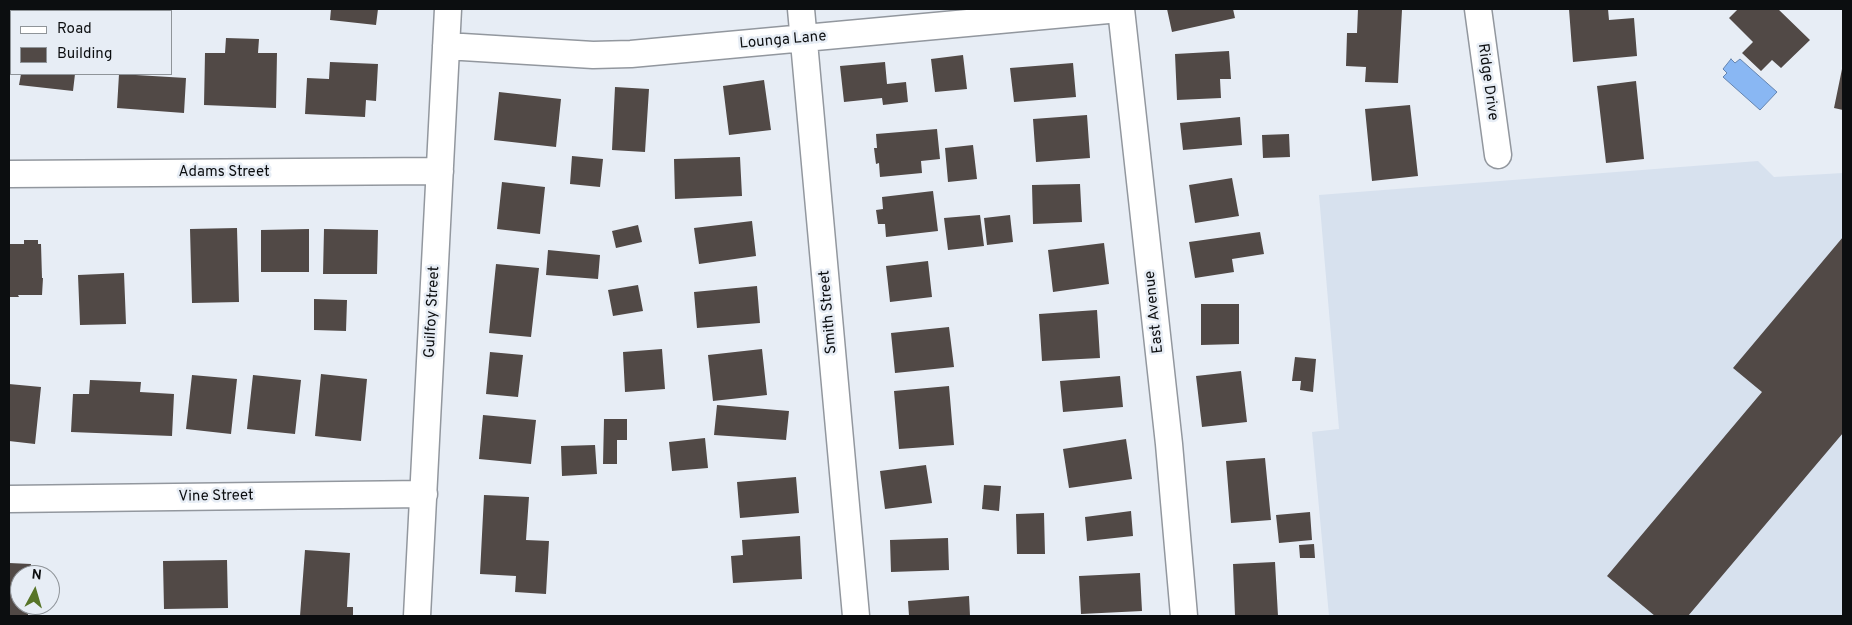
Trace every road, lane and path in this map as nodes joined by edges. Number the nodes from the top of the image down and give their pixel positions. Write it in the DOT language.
graph roads {
  1 [pos="448,9"];
  2 [pos="801,9"];
  3 [pos="1120,9"];
  4 [pos="1478,9"];
  5 [pos="804,39"];
  6 [pos="446,46"];
  7 [pos="1498,155"];
  8 [pos="440,171"];
  9 [pos="9,174"];
  10 [pos="424,494"];
  11 [pos="9,499"];
  12 [pos="417,616"];
  13 [pos="856,616"];
  14 [pos="1184,616"];
  1 -- 6 [label="street, Guilfoy Street"];
  2 -- 5 [label="street, Smith Street"];
  3 -- 5 [label="street, Lounga Lane"];
  3 -- 14 [label="street, East Avenue"];
  4 -- 7 [label="street, Ridge Drive"];
  5 -- 6 [label="street, Lounga Lane"];
  5 -- 13 [label="street, Smith Street"];
  6 -- 8 [label="street, Guilfoy Street"];
  8 -- 9 [label="street, Adams Street"];
  8 -- 10 [label="street, Guilfoy Street"];
  10 -- 11 [label="street, Vine Street"];
  10 -- 12 [label="street, Guilfoy Street"];
}
